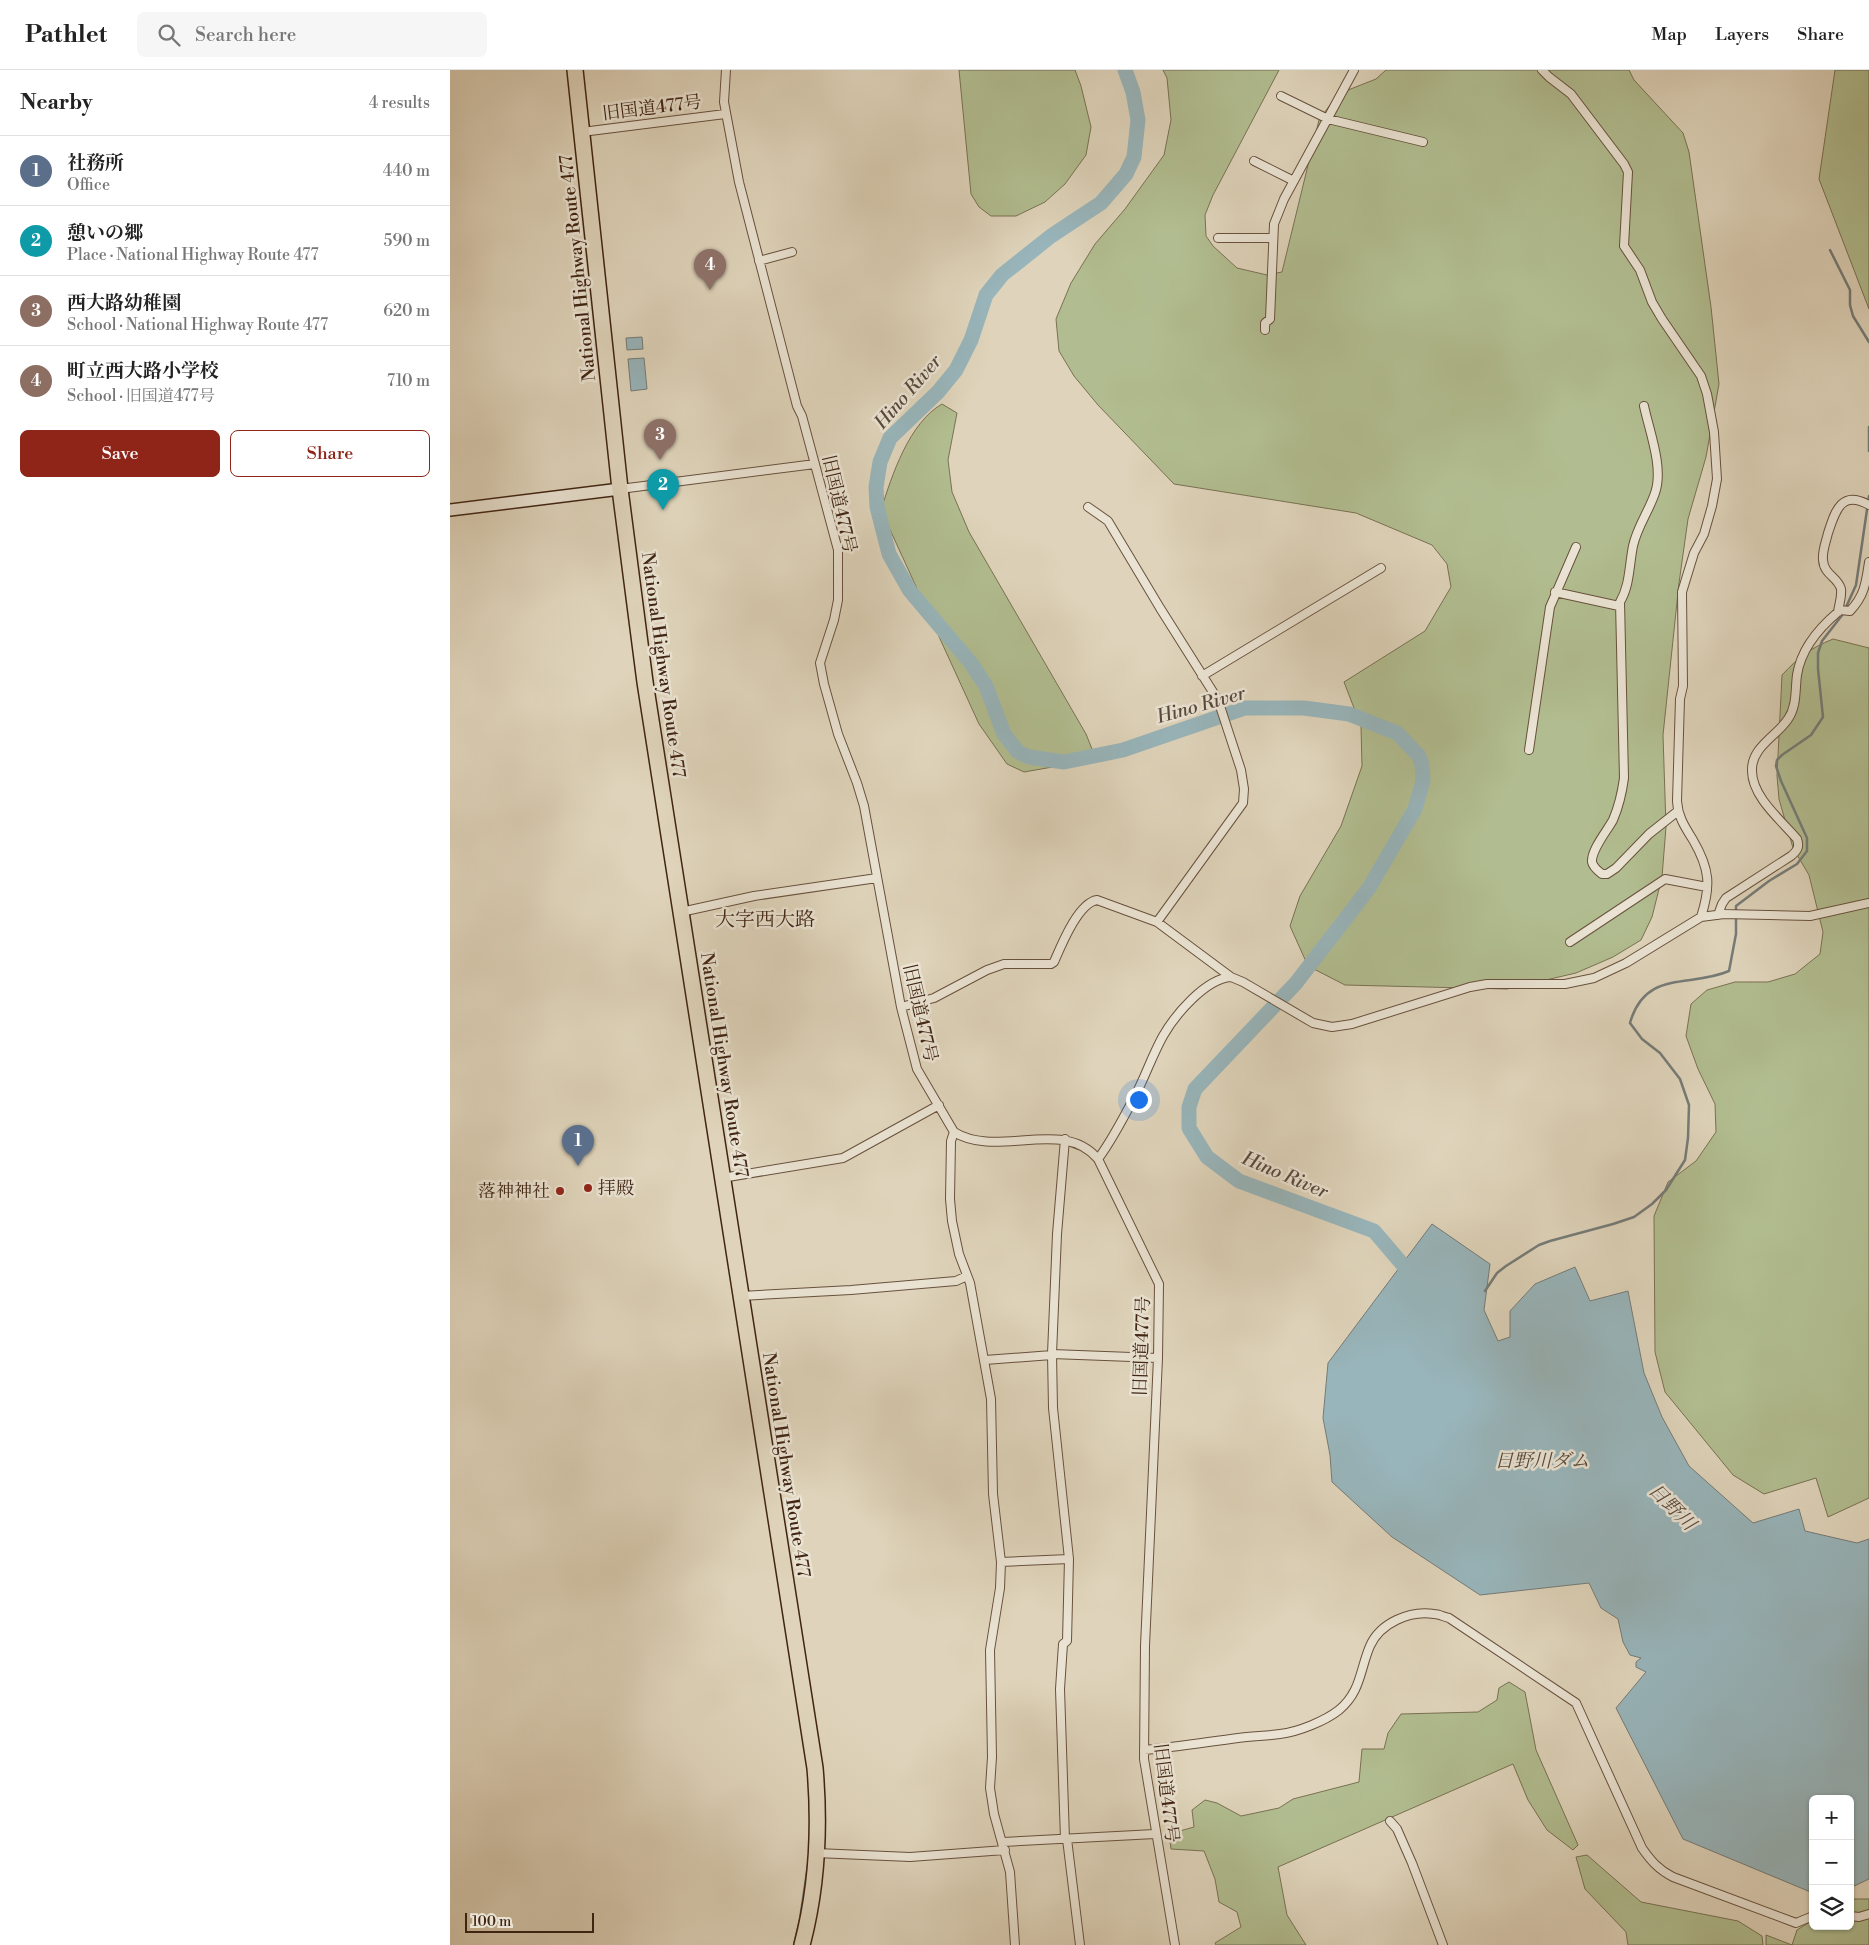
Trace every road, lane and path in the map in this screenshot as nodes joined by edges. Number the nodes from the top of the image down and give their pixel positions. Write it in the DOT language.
graph roads {
  1 [pos="575,70"];
  2 [pos="726,70"];
  3 [pos="1354,70"];
  4 [pos="1542,70"];
  5 [pos="1281,96"];
  6 [pos="725,114"];
  7 [pos="1328,119"];
  8 [pos="582,132"];
  9 [pos="1423,142"];
  10 [pos="1254,161"];
  11 [pos="1294,181"];
  12 [pos="1218,238"];
  13 [pos="1273,238"];
  14 [pos="792,252"];
  15 [pos="759,261"];
  16 [pos="1264,330"];
  17 [pos="1644,406"];
  18 [pos="815,464"];
  19 [pos="620,489"];
  20 [pos="1866,503"];
  21 [pos="1088,507"];
  22 [pos="450,510"];
  23 [pos="1576,547"];
  24 [pos="1869,562"];
  25 [pos="1381,568"];
  26 [pos="1555,592"];
  27 [pos="1619,606"];
  28 [pos="1839,611"];
  29 [pos="1202,676"];
  30 [pos="1529,750"];
  31 [pos="1678,811"];
  32 [pos="878,878"];
  33 [pos="1708,887"];
  34 [pos="1869,904"];
  35 [pos="681,912"];
  36 [pos="1721,914"];
  37 [pos="1701,917"];
  38 [pos="1157,922"];
  39 [pos="1570,942"];
  40 [pos="1231,977"];
  41 [pos="901,1007"];
  42 [pos="939,1105"];
  43 [pos="954,1132"];
  44 [pos="1065,1139"];
  45 [pos="1098,1159"];
  46 [pos="722,1178"];
  47 [pos="967,1276"];
  48 [pos="741,1296"];
  49 [pos="1052,1354"];
  50 [pos="1158,1358"];
  51 [pos="984,1360"];
  52 [pos="1068,1559"];
  53 [pos="1001,1562"];
  54 [pos="1144,1750"];
  55 [pos="1390,1821"];
  56 [pos="1155,1834"];
  57 [pos="1066,1839"];
  58 [pos="1004,1846"];
  59 [pos="816,1853"];
  60 [pos="1869,1914"];
  61 [pos="1854,1916"];
  62 [pos="1809,1918"];
  63 [pos="802,1945"];
  64 [pos="1015,1945"];
  65 [pos="1080,1945"];
  66 [pos="1175,1945"];
  67 [pos="1444,1945"];
  1 -- 8 [label="highway, National Highway Route 477"];
  2 -- 6 [label="street, 旧国道477号"];
  3 -- 7 [label="street"];
  4 -- 31 [label="street"];
  5 -- 7 [label="street"];
  6 -- 8 [label="street, 旧国道477号"];
  6 -- 15 [label="street, 旧国道477号"];
  7 -- 9 [label="street"];
  7 -- 11 [label="street"];
  8 -- 19 [label="highway, National Highway Route 477"];
  10 -- 11 [label="street"];
  11 -- 13 [label="street"];
  12 -- 13 [label="street"];
  13 -- 16 [label="street"];
  14 -- 15 [label="street"];
  15 -- 18 [label="street, 旧国道477号"];
  17 -- 27 [label="street"];
  18 -- 19 [label="street"];
  18 -- 32 [label="street, 旧国道477号"];
  19 -- 22 [label="street"];
  19 -- 35 [label="highway, National Highway Route 477"];
  20 -- 28 [label="street"];
  21 -- 29 [label="street"];
  23 -- 26 [label="street"];
  24 -- 28 [label="street"];
  25 -- 29 [label="street"];
  26 -- 27 [label="street"];
  26 -- 30 [label="street"];
  27 -- 31 [label="street"];
  28 -- 36 [label="street"];
  29 -- 38 [label="street"];
  31 -- 33 [label="street"];
  32 -- 35 [label="street"];
  32 -- 41 [label="street, 旧国道477号"];
  33 -- 37 [label="street"];
  33 -- 39 [label="street"];
  34 -- 36 [label="street"];
  35 -- 46 [label="highway, National Highway Route 477"];
  36 -- 37 [label="street"];
  37 -- 40 [label="street"];
  38 -- 40 [label="street"];
  38 -- 41 [label="street"];
  40 -- 45 [label="street"];
  41 -- 42 [label="street, 旧国道477号"];
  42 -- 43 [label="street, 旧国道477号"];
  42 -- 46 [label="street"];
  43 -- 44 [label="street, 旧国道477号"];
  43 -- 47 [label="street"];
  44 -- 45 [label="street, 旧国道477号"];
  44 -- 49 [label="street"];
  45 -- 50 [label="street, 旧国道477号"];
  46 -- 48 [label="highway, National Highway Route 477"];
  47 -- 48 [label="street"];
  47 -- 51 [label="street"];
  48 -- 59 [label="highway, National Highway Route 477"];
  49 -- 50 [label="street"];
  49 -- 51 [label="street"];
  49 -- 52 [label="street"];
  50 -- 54 [label="street, 旧国道477号"];
  51 -- 53 [label="street"];
  52 -- 53 [label="street"];
  52 -- 57 [label="street"];
  53 -- 58 [label="street"];
  54 -- 56 [label="street, 旧国道477号"];
  54 -- 62 [label="street"];
  55 -- 67 [label="street"];
  56 -- 57 [label="street"];
  56 -- 66 [label="street, 旧国道477号"];
  57 -- 58 [label="street"];
  57 -- 65 [label="street"];
  58 -- 59 [label="street"];
  58 -- 64 [label="street"];
  59 -- 63 [label="highway, National Highway Route 477"];
  60 -- 61 [label="street"];
}
